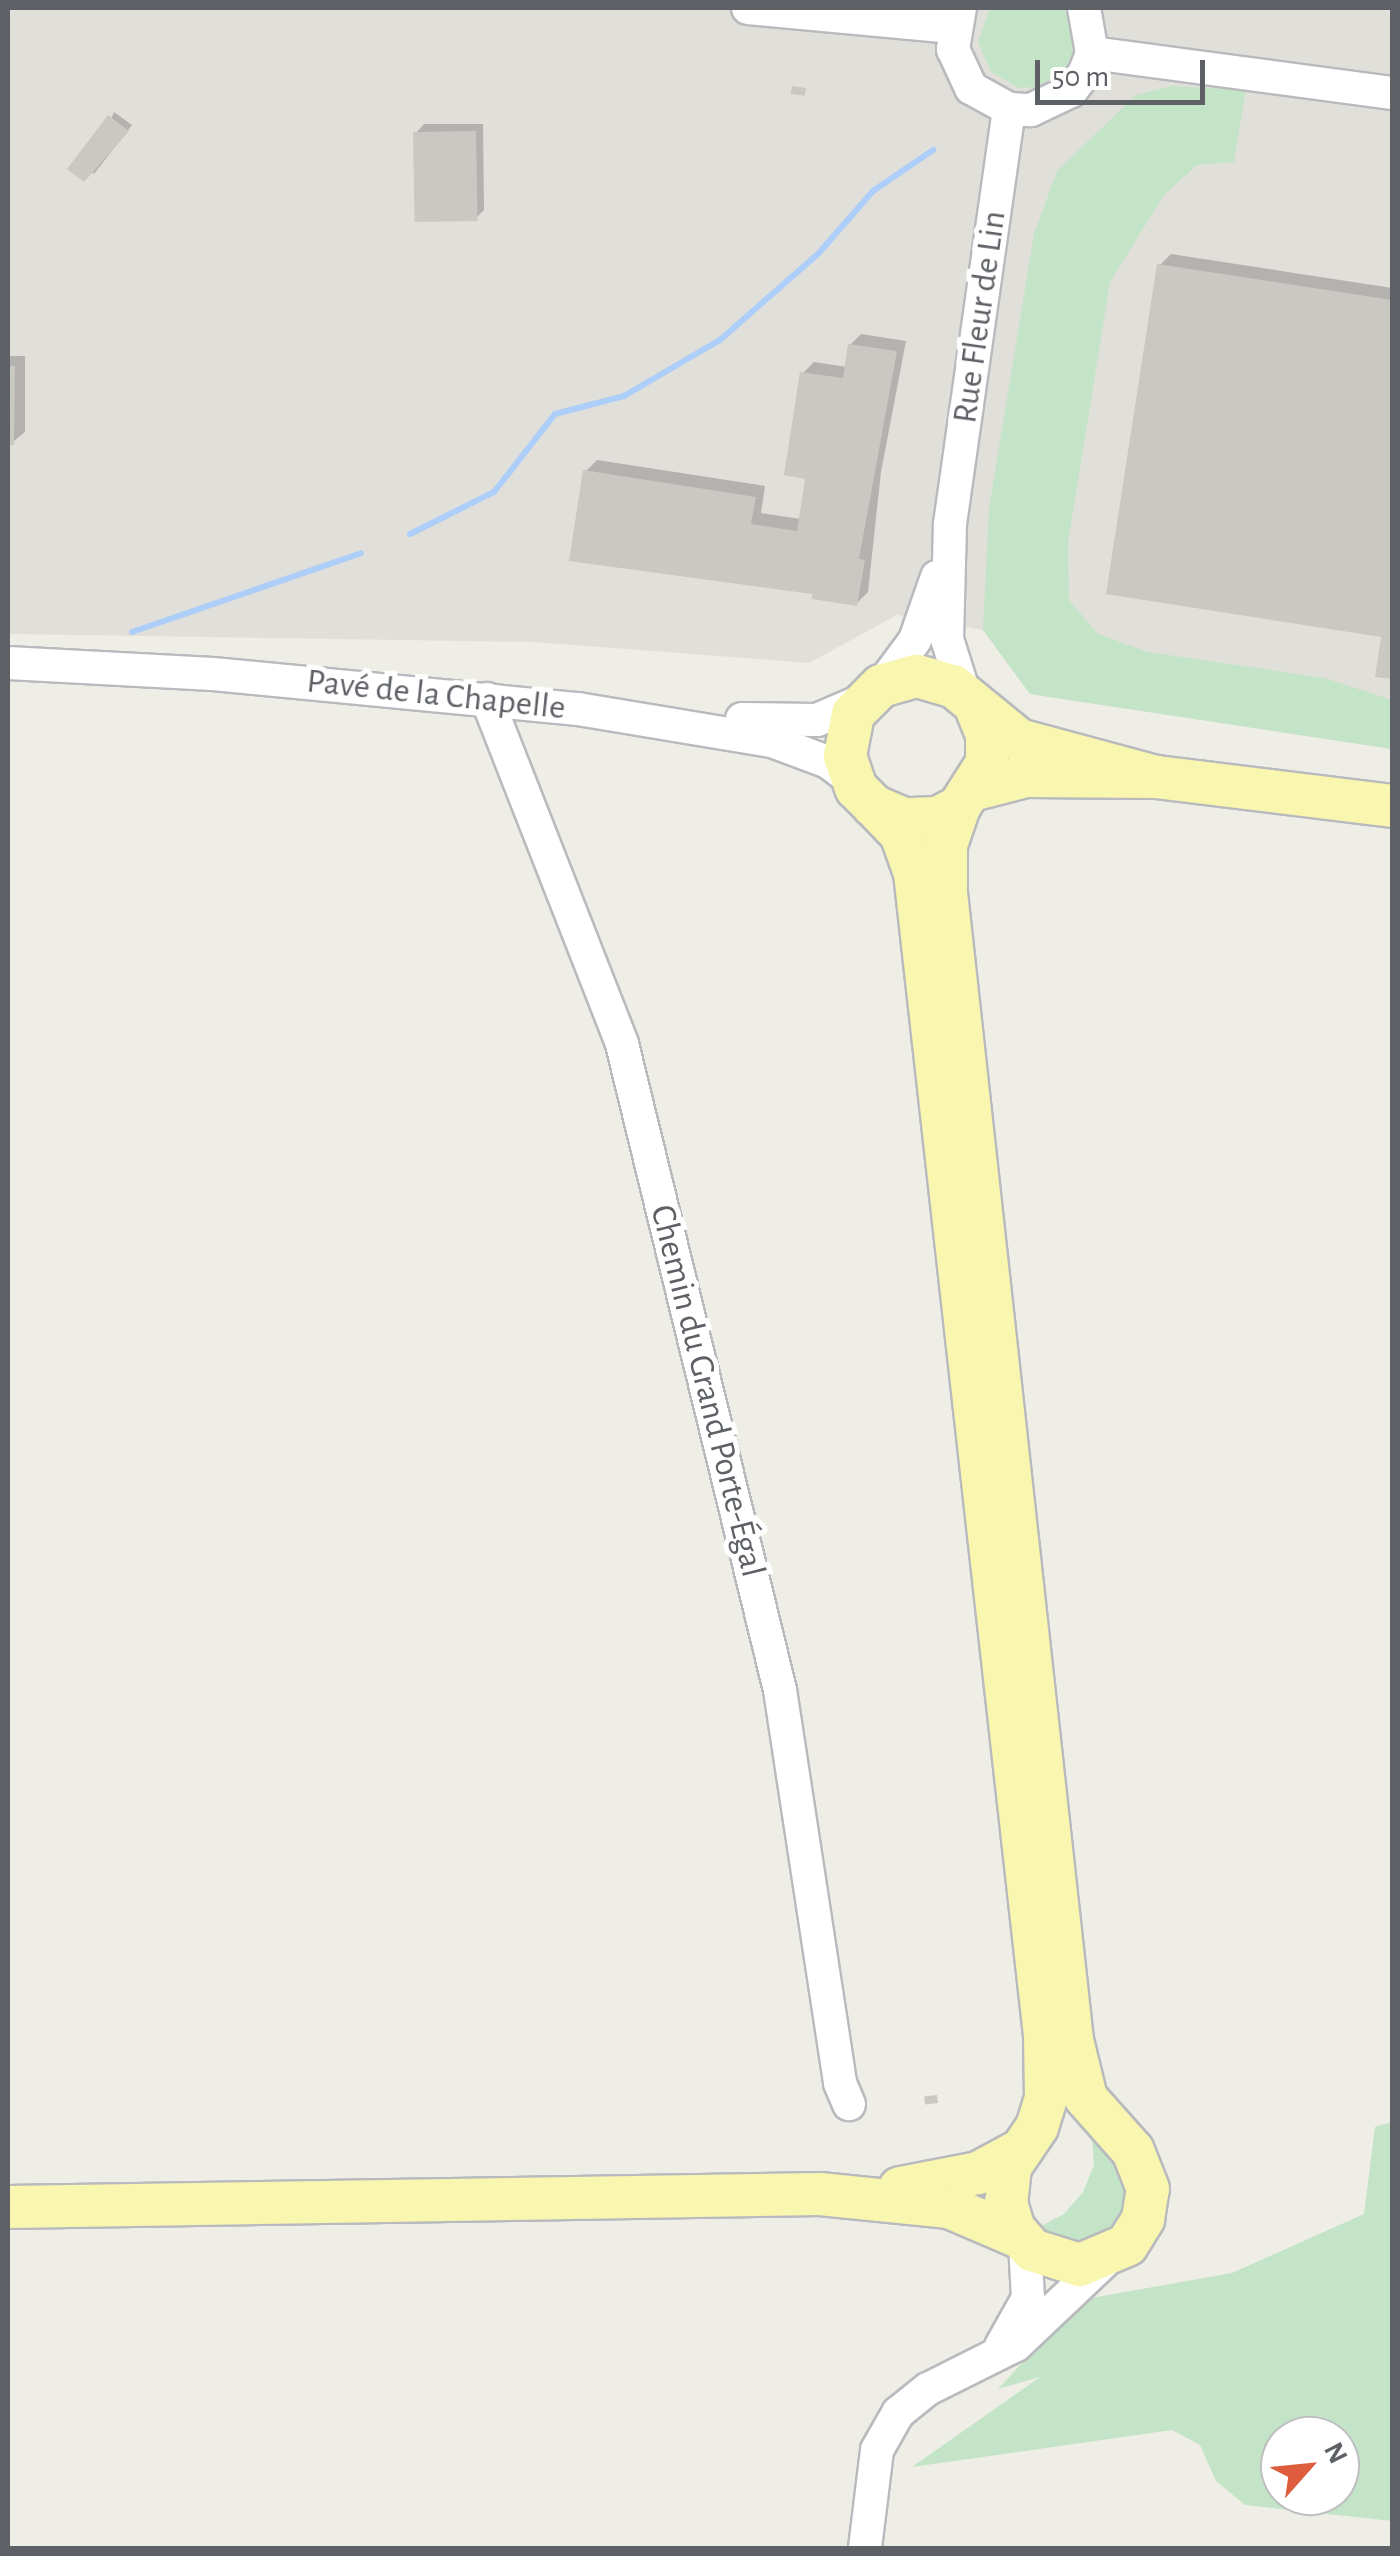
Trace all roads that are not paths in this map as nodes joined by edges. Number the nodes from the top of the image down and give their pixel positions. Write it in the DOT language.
graph roads {
  1 [pos="748,8"];
  2 [pos="1084,8"];
  3 [pos="957,17"];
  4 [pos="1092,53"];
  5 [pos="1392,94"];
  6 [pos="1009,109"];
  7 [pos="950,524"];
  8 [pos="8,663"];
  9 [pos="872,693"];
  10 [pos="487,699"];
  11 [pos="971,702"];
  12 [pos="578,709"];
  13 [pos="1156,777"];
  14 [pos="863,793"];
  15 [pos="968,798"];
  16 [pos="1392,806"];
  17 [pos="849,2104"];
  18 [pos="1110,2130"];
  19 [pos="1022,2147"];
  20 [pos="820,2194"];
  21 [pos="8,2207"];
  22 [pos="1022,2240"];
  23 [pos="1110,2257"];
  24 [pos="974,2368"];
  25 [pos="865,2548"];
  1 -- 3 [label="street"];
  2 -- 4 [label="street"];
  3 -- 6 [label="street"];
  4 -- 5 [label="street"];
  4 -- 6 [label="street"];
  6 -- 7 [label="street, Rue Fleur de Lin"];
  7 -- 9 [label="street, Rue Fleur de Lin"];
  7 -- 11 [label="street, Rue Fleur de Lin"];
  8 -- 10 [label="street, Pavé de la Chapelle"];
  9 -- 11 [label="main road, Pavé de la Chapelle"];
  9 -- 12 [label="street"];
  9 -- 14 [label="main road"];
  10 -- 12 [label="street, Pavé de la Chapelle"];
  10 -- 17 [label="street, Chemin du Grand Porte-Égal"];
  11 -- 13 [label="main road, Pavé de la Chapelle"];
  11 -- 15 [label="main road"];
  12 -- 14 [label="street, Pavé de la Chapelle"];
  13 -- 15 [label="main road, Pavé de la Chapelle"];
  13 -- 16 [label="main road, Pavé de la Chapelle"];
  14 -- 15 [label="main road, Pavé de la Chapelle"];
  14 -- 19 [label="main road"];
  15 -- 18 [label="main road"];
  18 -- 19 [label="main road"];
  18 -- 23 [label="main road"];
  19 -- 20 [label="main road"];
  19 -- 22 [label="main road"];
  20 -- 21 [label="main road"];
  20 -- 22 [label="main road"];
  22 -- 23 [label="main road"];
  22 -- 24 [label="street"];
  23 -- 24 [label="street"];
  24 -- 25 [label="street"];
}
